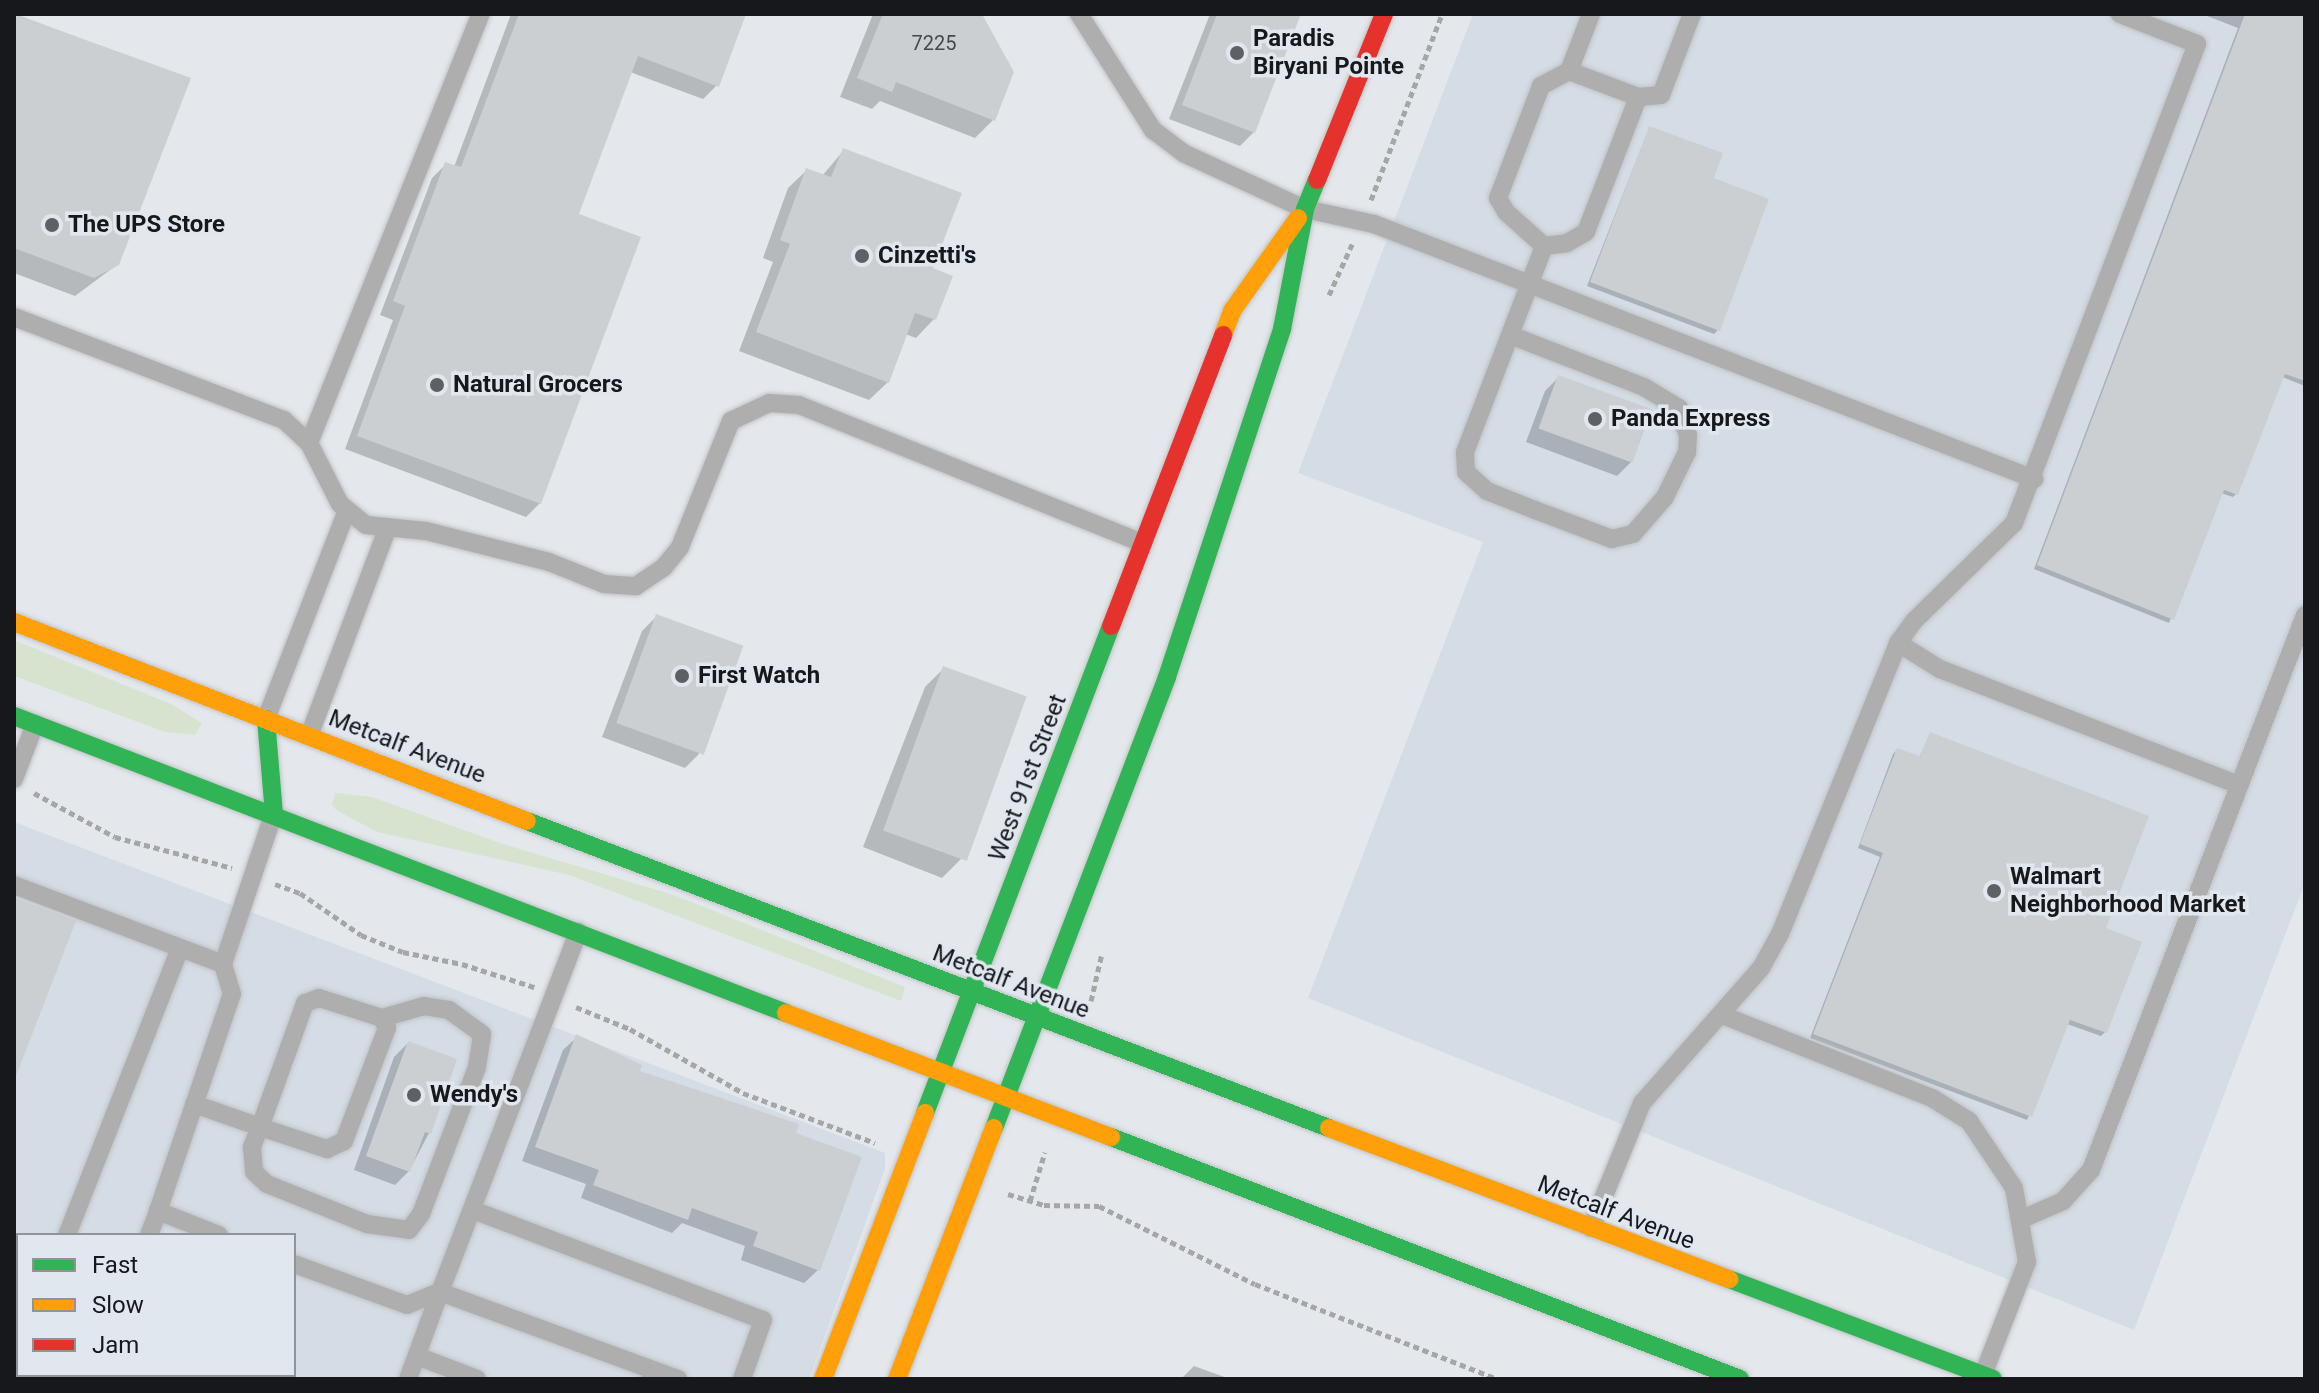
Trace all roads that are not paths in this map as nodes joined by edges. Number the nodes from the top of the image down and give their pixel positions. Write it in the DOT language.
graph roads {
  1 [pos="481,14"];
  2 [pos="1079,14"];
  3 [pos="1384,14"];
  4 [pos="1591,14"];
  5 [pos="1692,14"];
  6 [pos="2120,14"];
  7 [pos="1569,71"];
  8 [pos="1638,97"];
  9 [pos="1305,209"];
  10 [pos="1544,246"];
  11 [pos="1530,284"];
  12 [pos="14,317"];
  13 [pos="1510,335"];
  14 [pos="309,443"];
  15 [pos="2034,479"];
  16 [pos="347,510"];
  17 [pos="388,527"];
  18 [pos="1143,543"];
  19 [pos="2305,615"];
  20 [pos="14,622"];
  21 [pos="1898,643"];
  22 [pos="14,716"];
  23 [pos="266,719"];
  24 [pos="35,724"];
  25 [pos="306,742"];
  26 [pos="291,775"];
  27 [pos="21,785"];
  28 [pos="2239,785"];
  29 [pos="274,815"];
  30 [pos="14,885"];
  31 [pos="578,932"];
  32 [pos="180,948"];
  33 [pos="223,964"];
  34 [pos="972,993"];
  35 [pos="1722,1015"];
  36 [pos="382,1018"];
  37 [pos="1037,1018"];
  38 [pos="943,1073"];
  39 [pos="1004,1096"];
  40 [pos="194,1104"];
  41 [pos="260,1127"];
  42 [pos="473,1210"];
  43 [pos="158,1211"];
  44 [pos="2022,1219"];
  45 [pos="1591,1228"];
  46 [pos="68,1233"];
  47 [pos="150,1233"];
  48 [pos="214,1233"];
  49 [pos="296,1265"];
  50 [pos="440,1292"];
  51 [pos="417,1356"];
  52 [pos="651,1374"];
  53 [pos="1988,1377"];
  54 [pos="408,1379"];
  55 [pos="477,1379"];
  56 [pos="678,1379"];
  57 [pos="742,1379"];
  58 [pos="823,1379"];
  59 [pos="897,1379"];
  60 [pos="1740,1379"];
  1 -- 14 [label="lane"];
  2 -- 9 [label="lane"];
  3 -- 9 [label="main road, West 91st Street"];
  4 -- 7 [label="lane"];
  5 -- 8 [label="lane"];
  6 -- 15 [label="lane"];
  7 -- 8 [label="lane"];
  7 -- 10 [label="lane"];
  8 -- 10 [label="lane"];
  9 -- 11 [label="lane"];
  9 -- 18 [label="main road, West 91st Street"];
  9 -- 37 [label="main road, West 91st Street"];
  10 -- 11 [label="lane"];
  11 -- 13 [label="lane"];
  11 -- 15 [label="lane"];
  12 -- 14 [label="lane"];
  13 -- 13 [label="lane"];
  14 -- 16 [label="lane"];
  15 -- 21 [label="lane"];
  16 -- 17 [label="lane"];
  16 -- 23 [label="lane"];
  17 -- 18 [label="lane"];
  17 -- 25 [label="lane"];
  18 -- 34 [label="main road, West 91st Street"];
  19 -- 28 [label="lane"];
  20 -- 23 [label="main road, Metcalf Avenue"];
  21 -- 28 [label="lane"];
  21 -- 35 [label="lane"];
  22 -- 24 [label="main road"];
  23 -- 25 [label="main road, Metcalf Avenue"];
  23 -- 29 [label="main road"];
  24 -- 27 [label="lane"];
  24 -- 29 [label="main road"];
  25 -- 34 [label="main road, Metcalf Avenue"];
  26 -- 29 [label="main road"];
  28 -- 44 [label="lane"];
  29 -- 31 [label="main road"];
  29 -- 33 [label="lane"];
  30 -- 32 [label="lane"];
  31 -- 38 [label="main road"];
  31 -- 42 [label="lane"];
  32 -- 33 [label="lane"];
  32 -- 46 [label="lane"];
  33 -- 40 [label="lane"];
  34 -- 37 [label="main road, Metcalf Avenue"];
  34 -- 38 [label="main road, West 91st Street"];
  35 -- 44 [label="lane"];
  35 -- 45 [label="lane"];
  36 -- 41 [label="lane"];
  36 -- 41 [label="lane"];
  36 -- 41 [label="lane"];
  37 -- 39 [label="main road, West 91st Street"];
  37 -- 45 [label="main road, Metcalf Avenue"];
  38 -- 39 [label="main road"];
  38 -- 58 [label="main road, West 91st Street"];
  39 -- 59 [label="main road, West 91st Street"];
  39 -- 60 [label="main road"];
  40 -- 41 [label="lane"];
  40 -- 43 [label="lane"];
  42 -- 50 [label="lane"];
  42 -- 57 [label="lane"];
  43 -- 47 [label="lane"];
  43 -- 48 [label="lane"];
  44 -- 53 [label="lane"];
  45 -- 53 [label="main road, Metcalf Avenue"];
  49 -- 50 [label="lane"];
  50 -- 51 [label="lane"];
  50 -- 52 [label="lane"];
  51 -- 54 [label="lane"];
  51 -- 55 [label="lane"];
  52 -- 56 [label="lane"];
}
